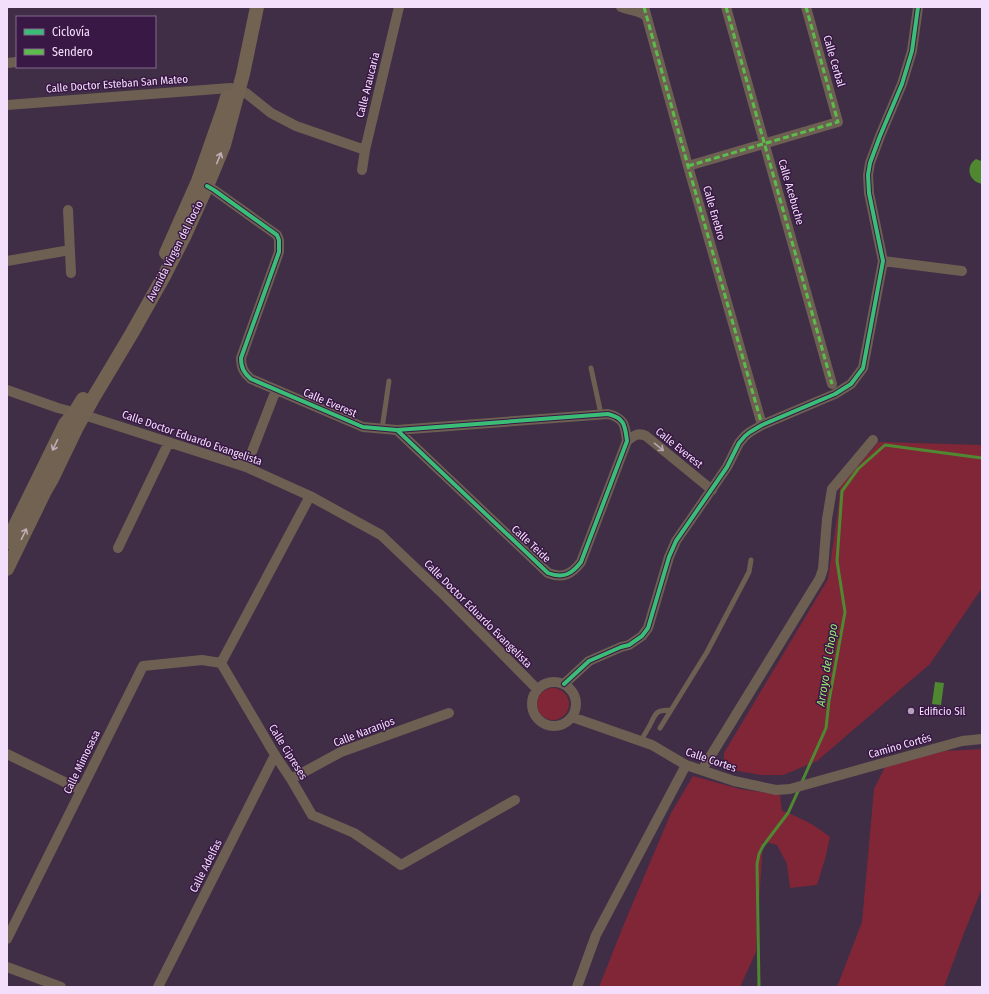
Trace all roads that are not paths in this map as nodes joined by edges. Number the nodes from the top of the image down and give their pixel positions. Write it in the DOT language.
graph roads {
  1 [pos="247,7"];
  2 [pos="257,7"];
  3 [pos="400,7"];
  4 [pos="621,7"];
  5 [pos="726,7"];
  6 [pos="806,7"];
  7 [pos="918,7"];
  8 [pos="645,11"];
  9 [pos="234,89"];
  10 [pos="7,105"];
  11 [pos="764,143"];
  12 [pos="365,150"];
  13 [pos="688,166"];
  14 [pos="362,170"];
  15 [pos="207,186"];
  16 [pos="68,210"];
  17 [pos="70,250"];
  18 [pos="7,261"];
  19 [pos="883,261"];
  20 [pos="962,271"];
  21 [pos="71,273"];
  22 [pos="591,368"];
  23 [pos="389,382"];
  24 [pos="832,384"];
  25 [pos="7,390"];
  26 [pos="276,390"];
  27 [pos="79,414"];
  28 [pos="601,414"];
  29 [pos="762,426"];
  30 [pos="382,429"];
  31 [pos="398,430"];
  32 [pos="873,440"];
  33 [pos="626,441"];
  34 [pos="169,442"];
  35 [pos="246,467"];
  36 [pos="712,490"];
  37 [pos="310,496"];
  38 [pos="8,538"];
  39 [pos="118,548"];
  40 [pos="751,560"];
  41 [pos="7,569"];
  42 [pos="221,664"];
  43 [pos="564,684"];
  44 [pos="537,689"];
  45 [pos="671,710"];
  46 [pos="449,713"];
  47 [pos="572,717"];
  48 [pos="660,728"];
  49 [pos="982,739"];
  50 [pos="641,741"];
  51 [pos="7,754"];
  52 [pos="275,755"];
  53 [pos="686,765"];
  54 [pos="702,770"];
  55 [pos="291,779"];
  56 [pos="826,779"];
  57 [pos="81,790"];
  58 [pos="514,800"];
  59 [pos="7,939"];
  60 [pos="7,967"];
  61 [pos="49,985"];
  62 [pos="61,987"];
  63 [pos="158,987"];
  64 [pos="577,987"];
  1 -- 9 [label="street, Avenida Virgen del Rocío"];
  2 -- 9 [label="street, Avenida Virgen del Rocío"];
  3 -- 12 [label="street, Calle Araucaria"];
  4 -- 8 [label="street"];
  5 -- 11 [label="street, Calle Acebuche"];
  6 -- 11 [label="street, Calle Cerbal"];
  7 -- 19 [label="street"];
  8 -- 13 [label="street, Calle Enebro"];
  9 -- 10 [label="street, Calle Doctor Esteban San Mateo"];
  9 -- 12 [label="street"];
  15 -- 9 [label="street, Avenida Virgen del Rocío, one-way"];
  9 -- 27 [label="street, Avenida Virgen del Rocío"];
  11 -- 13 [label="street"];
  11 -- 24 [label="street, Calle Acebuche"];
  12 -- 14 [label="street, Calle Araucaria"];
  13 -- 29 [label="street, Calle Enebro"];
  15 -- 26 [label="street, Calle Everest"];
  15 -- 27 [label="street, Avenida Virgen del Rocío"];
  16 -- 17 [label="street"];
  17 -- 18 [label="street"];
  17 -- 21 [label="street"];
  19 -- 20 [label="street"];
  19 -- 29 [label="street"];
  22 -- 28 [label="lane"];
  23 -- 30 [label="lane"];
  25 -- 27 [label="street, Calle Doctor Eduardo Evangelista"];
  26 -- 30 [label="street, Calle Everest"];
  26 -- 35 [label="street"];
  27 -- 34 [label="street, Calle Doctor Eduardo Evangelista"];
  27 -- 38 [label="street, one-way"];
  41 -- 27 [label="street, one-way"];
  28 -- 31 [label="street, Calle Everest"];
  28 -- 33 [label="street, Calle Everest"];
  29 -- 36 [label="street"];
  30 -- 31 [label="street, Calle Everest"];
  31 -- 33 [label="street, Calle Teide"];
  32 -- 54 [label="street"];
  33 -- 36 [label="street, Calle Everest, one-way"];
  34 -- 35 [label="street, Calle Doctor Eduardo Evangelista"];
  34 -- 39 [label="street"];
  35 -- 37 [label="street, Calle Doctor Eduardo Evangelista"];
  36 -- 43 [label="street"];
  37 -- 42 [label="street"];
  37 -- 44 [label="street, Calle Doctor Eduardo Evangelista"];
  40 -- 45 [label="lane"];
  42 -- 52 [label="street, Calle Cipreses"];
  42 -- 57 [label="street, Calle Mimosasa"];
  43 -- 44 [label="street"];
  43 -- 47 [label="street"];
  44 -- 47 [label="street"];
  45 -- 48 [label="lane"];
  45 -- 50 [label="lane"];
  46 -- 55 [label="street, Calle Naranjos"];
  47 -- 50 [label="street, Calle Cortes"];
  49 -- 56 [label="street, Camino Cortés"];
  50 -- 53 [label="street, Calle Cortes"];
  51 -- 57 [label="street"];
  52 -- 55 [label="street, Calle Cipreses"];
  52 -- 63 [label="street, Calle Adelfas"];
  53 -- 54 [label="street, Calle Cortes"];
  53 -- 64 [label="street"];
  54 -- 56 [label="street, Calle Cortes"];
  55 -- 58 [label="street, Calle Cipreses"];
  57 -- 59 [label="street, Calle Mimosasa"];
  60 -- 61 [label="street"];
  61 -- 62 [label="street"];
}
